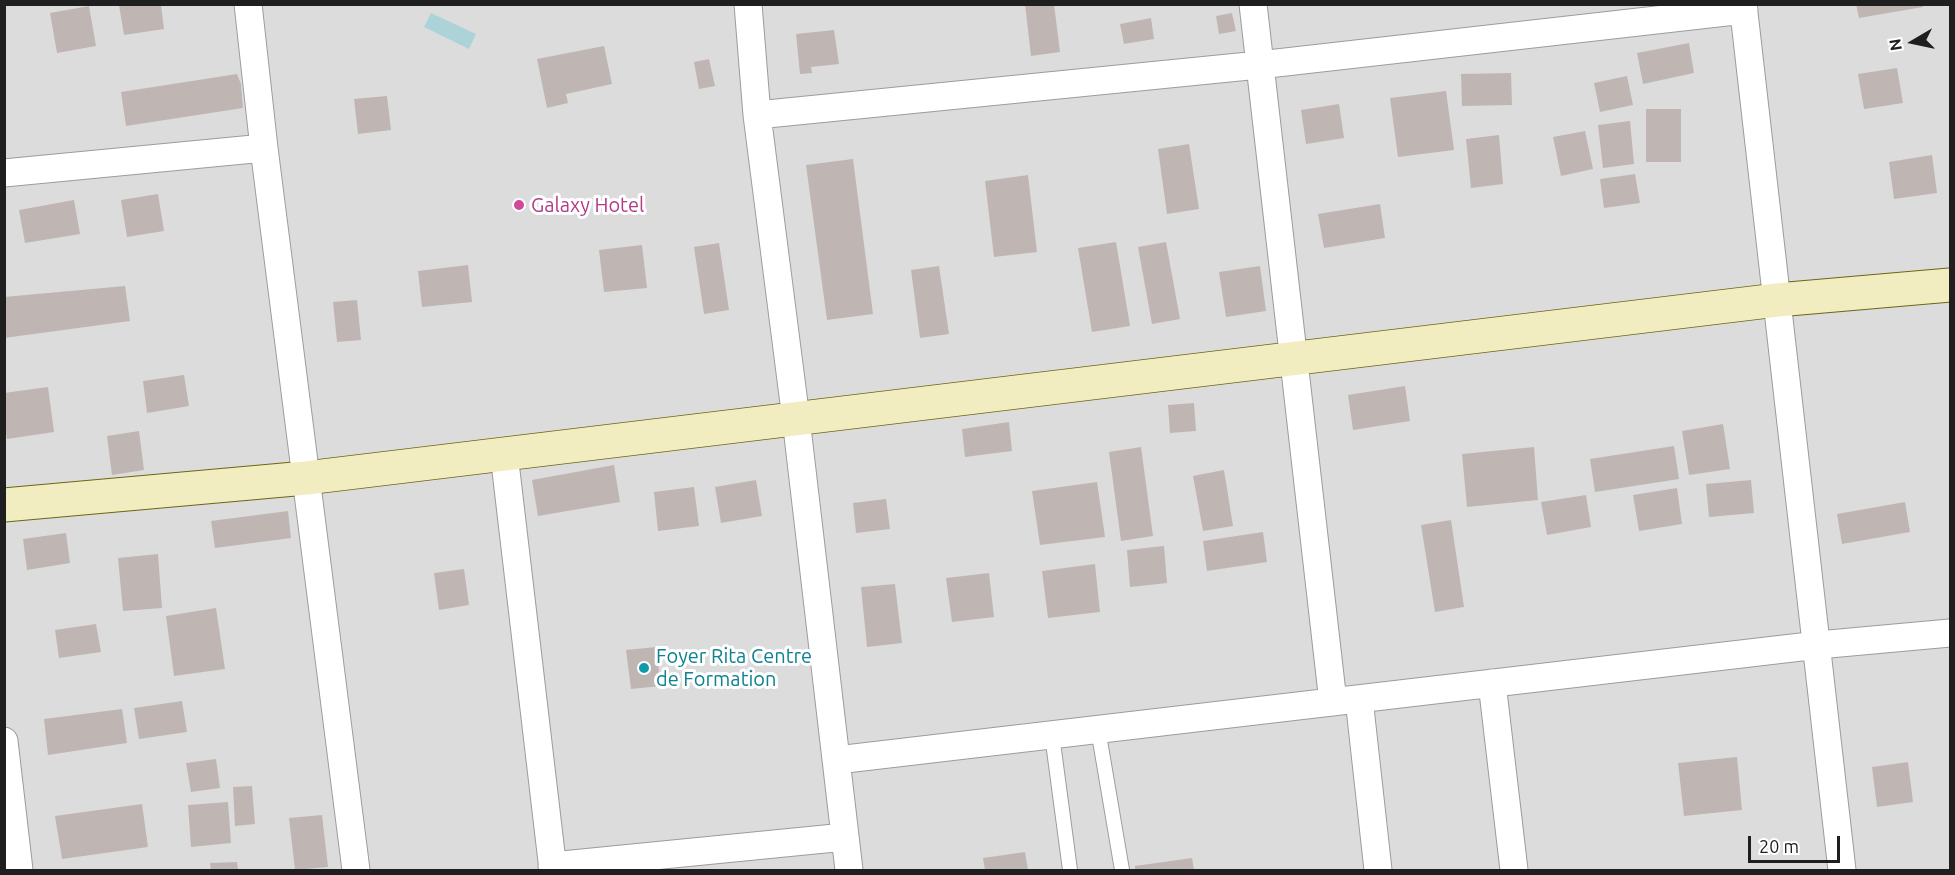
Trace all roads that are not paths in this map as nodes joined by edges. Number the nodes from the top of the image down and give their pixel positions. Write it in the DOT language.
graph roads {
  1 [pos="248,4"];
  2 [pos="748,4"];
  3 [pos="1253,4"];
  4 [pos="1744,7"];
  5 [pos="1259,65"];
  6 [pos="757,116"];
  7 [pos="264,148"];
  8 [pos="4,173"];
  9 [pos="1950,285"];
  10 [pos="1777,300"];
  11 [pos="1294,358"];
  12 [pos="796,419"];
  13 [pos="504,454"];
  14 [pos="306,478"];
  15 [pos="4,505"];
  16 [pos="1950,633"];
  17 [pos="1818,645"];
  18 [pos="1492,683"];
  19 [pos="1346,700"];
  20 [pos="1098,729"];
  21 [pos="1052,735"];
  22 [pos="4,741"];
  23 [pos="837,760"];
  24 [pos="845,837"];
  25 [pos="552,868"];
  26 [pos="19,870"];
  27 [pos="356,870"];
  28 [pos="849,870"];
  29 [pos="1070,870"];
  30 [pos="1122,870"];
  31 [pos="1378,870"];
  32 [pos="1514,870"];
  33 [pos="1842,870"];
  1 -- 7 [label="street"];
  2 -- 6 [label="street"];
  3 -- 5 [label="street"];
  4 -- 5 [label="street"];
  4 -- 10 [label="street"];
  5 -- 6 [label="street"];
  5 -- 11 [label="street"];
  6 -- 12 [label="street"];
  7 -- 8 [label="street"];
  7 -- 14 [label="street"];
  9 -- 10 [label="main road"];
  10 -- 11 [label="main road"];
  10 -- 17 [label="street"];
  11 -- 12 [label="main road"];
  11 -- 19 [label="street"];
  12 -- 13 [label="main road"];
  12 -- 23 [label="street"];
  13 -- 14 [label="main road"];
  13 -- 25 [label="street"];
  14 -- 15 [label="main road"];
  14 -- 27 [label="street"];
  16 -- 17 [label="street"];
  17 -- 18 [label="street"];
  17 -- 33 [label="street"];
  18 -- 19 [label="street"];
  18 -- 32 [label="street"];
  19 -- 20 [label="street"];
  19 -- 31 [label="street"];
  20 -- 21 [label="street"];
  20 -- 30 [label="lane"];
  21 -- 23 [label="street"];
  21 -- 29 [label="lane"];
  22 -- 26 [label="street"];
  23 -- 24 [label="street"];
  24 -- 25 [label="street"];
  24 -- 28 [label="street"];
}
